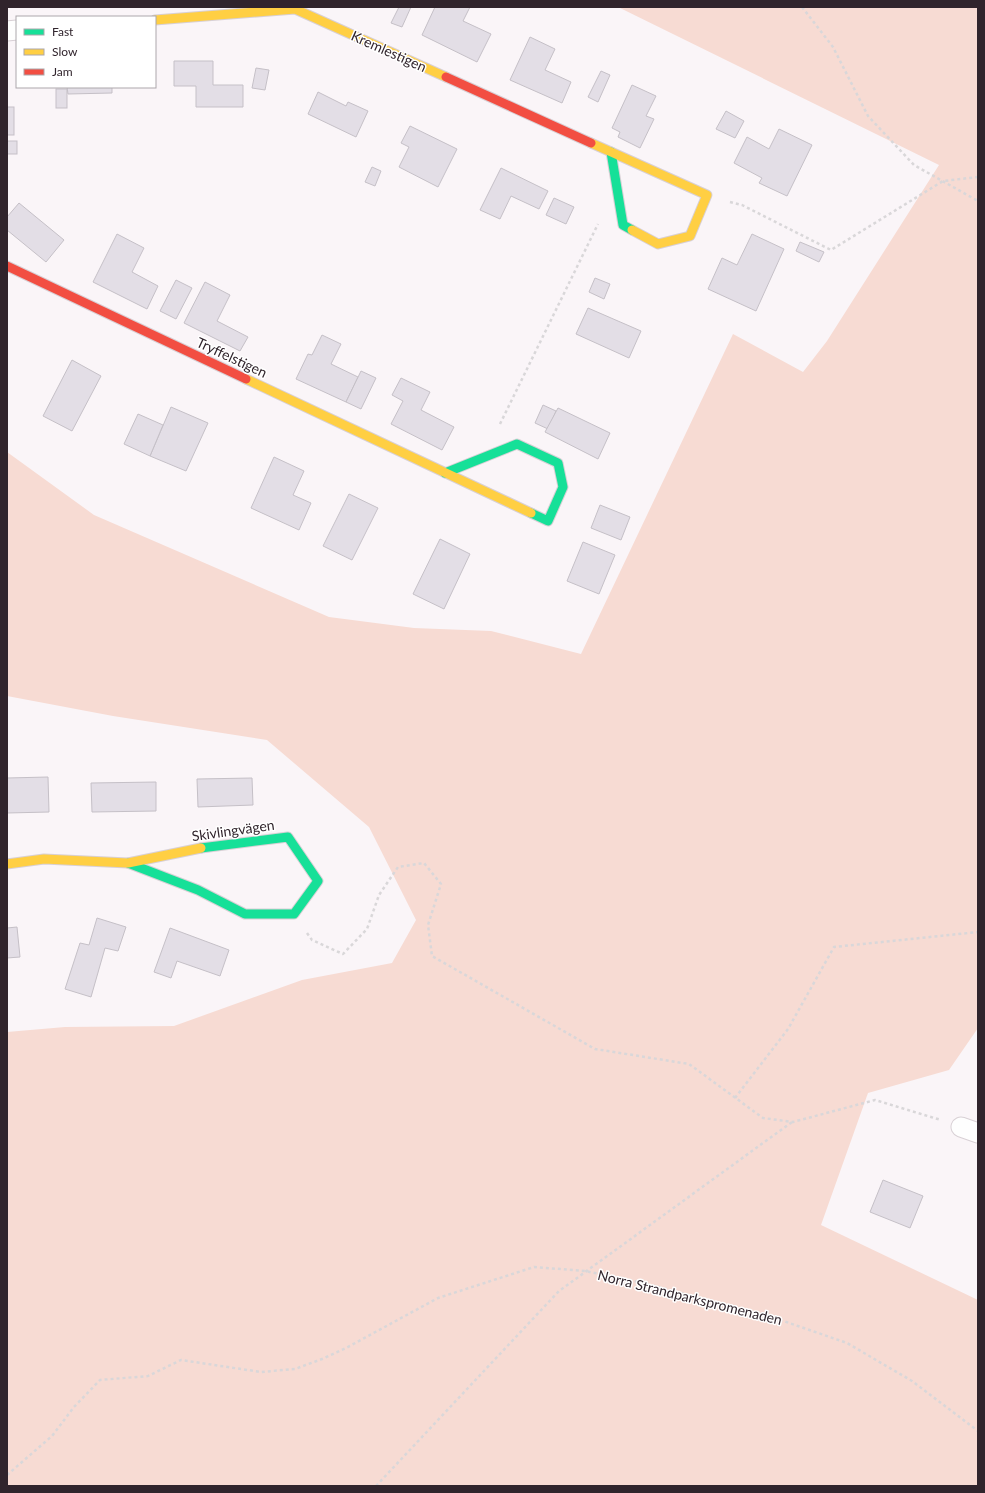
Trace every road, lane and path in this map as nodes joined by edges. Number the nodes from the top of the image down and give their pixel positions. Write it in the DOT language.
graph roads {
  1 [pos="802,7"];
  2 [pos="156,20"];
  3 [pos="611,152"];
  4 [pos="978,177"];
  5 [pos="943,181"];
  6 [pos="707,196"];
  7 [pos="978,201"];
  8 [pos="599,221"];
  9 [pos="7,266"];
  10 [pos="484,457"];
  11 [pos="445,473"];
  12 [pos="128,863"];
  13 [pos="7,864"];
  14 [pos="294,914"];
  15 [pos="978,932"];
  16 [pos="735,1098"];
  17 [pos="793,1122"];
  18 [pos="969,1130"];
  19 [pos="585,1271"];
  20 [pos="978,1431"];
  21 [pos="7,1475"];
  22 [pos="376,1486"];
  1 -- 5 [label="path"];
  2 -- 3 [label="street, Kremlestigen"];
  3 -- 6 [label="street, Kremlestigen"];
  3 -- 6 [label="street"];
  4 -- 5 [label="path"];
  5 -- 6 [label="path"];
  5 -- 7 [label="path"];
  8 -- 10 [label="path"];
  9 -- 11 [label="street, Tryffelstigen"];
  10 -- 11 [label="street, Tryffelstigen"];
  10 -- 11 [label="street, Tryffelstigen"];
  12 -- 13 [label="street, Skivlingvägen"];
  12 -- 14 [label="street, Skivlingvägen"];
  12 -- 14 [label="street, Skivlingvägen"];
  14 -- 16 [label="path"];
  15 -- 16 [label="path"];
  16 -- 17 [label="path"];
  17 -- 18 [label="path"];
  17 -- 19 [label="path"];
  19 -- 20 [label="path, Norra Strandparkspromenaden"];
  19 -- 21 [label="path, Norra Strandparkspromenaden"];
  19 -- 22 [label="path"];
}
